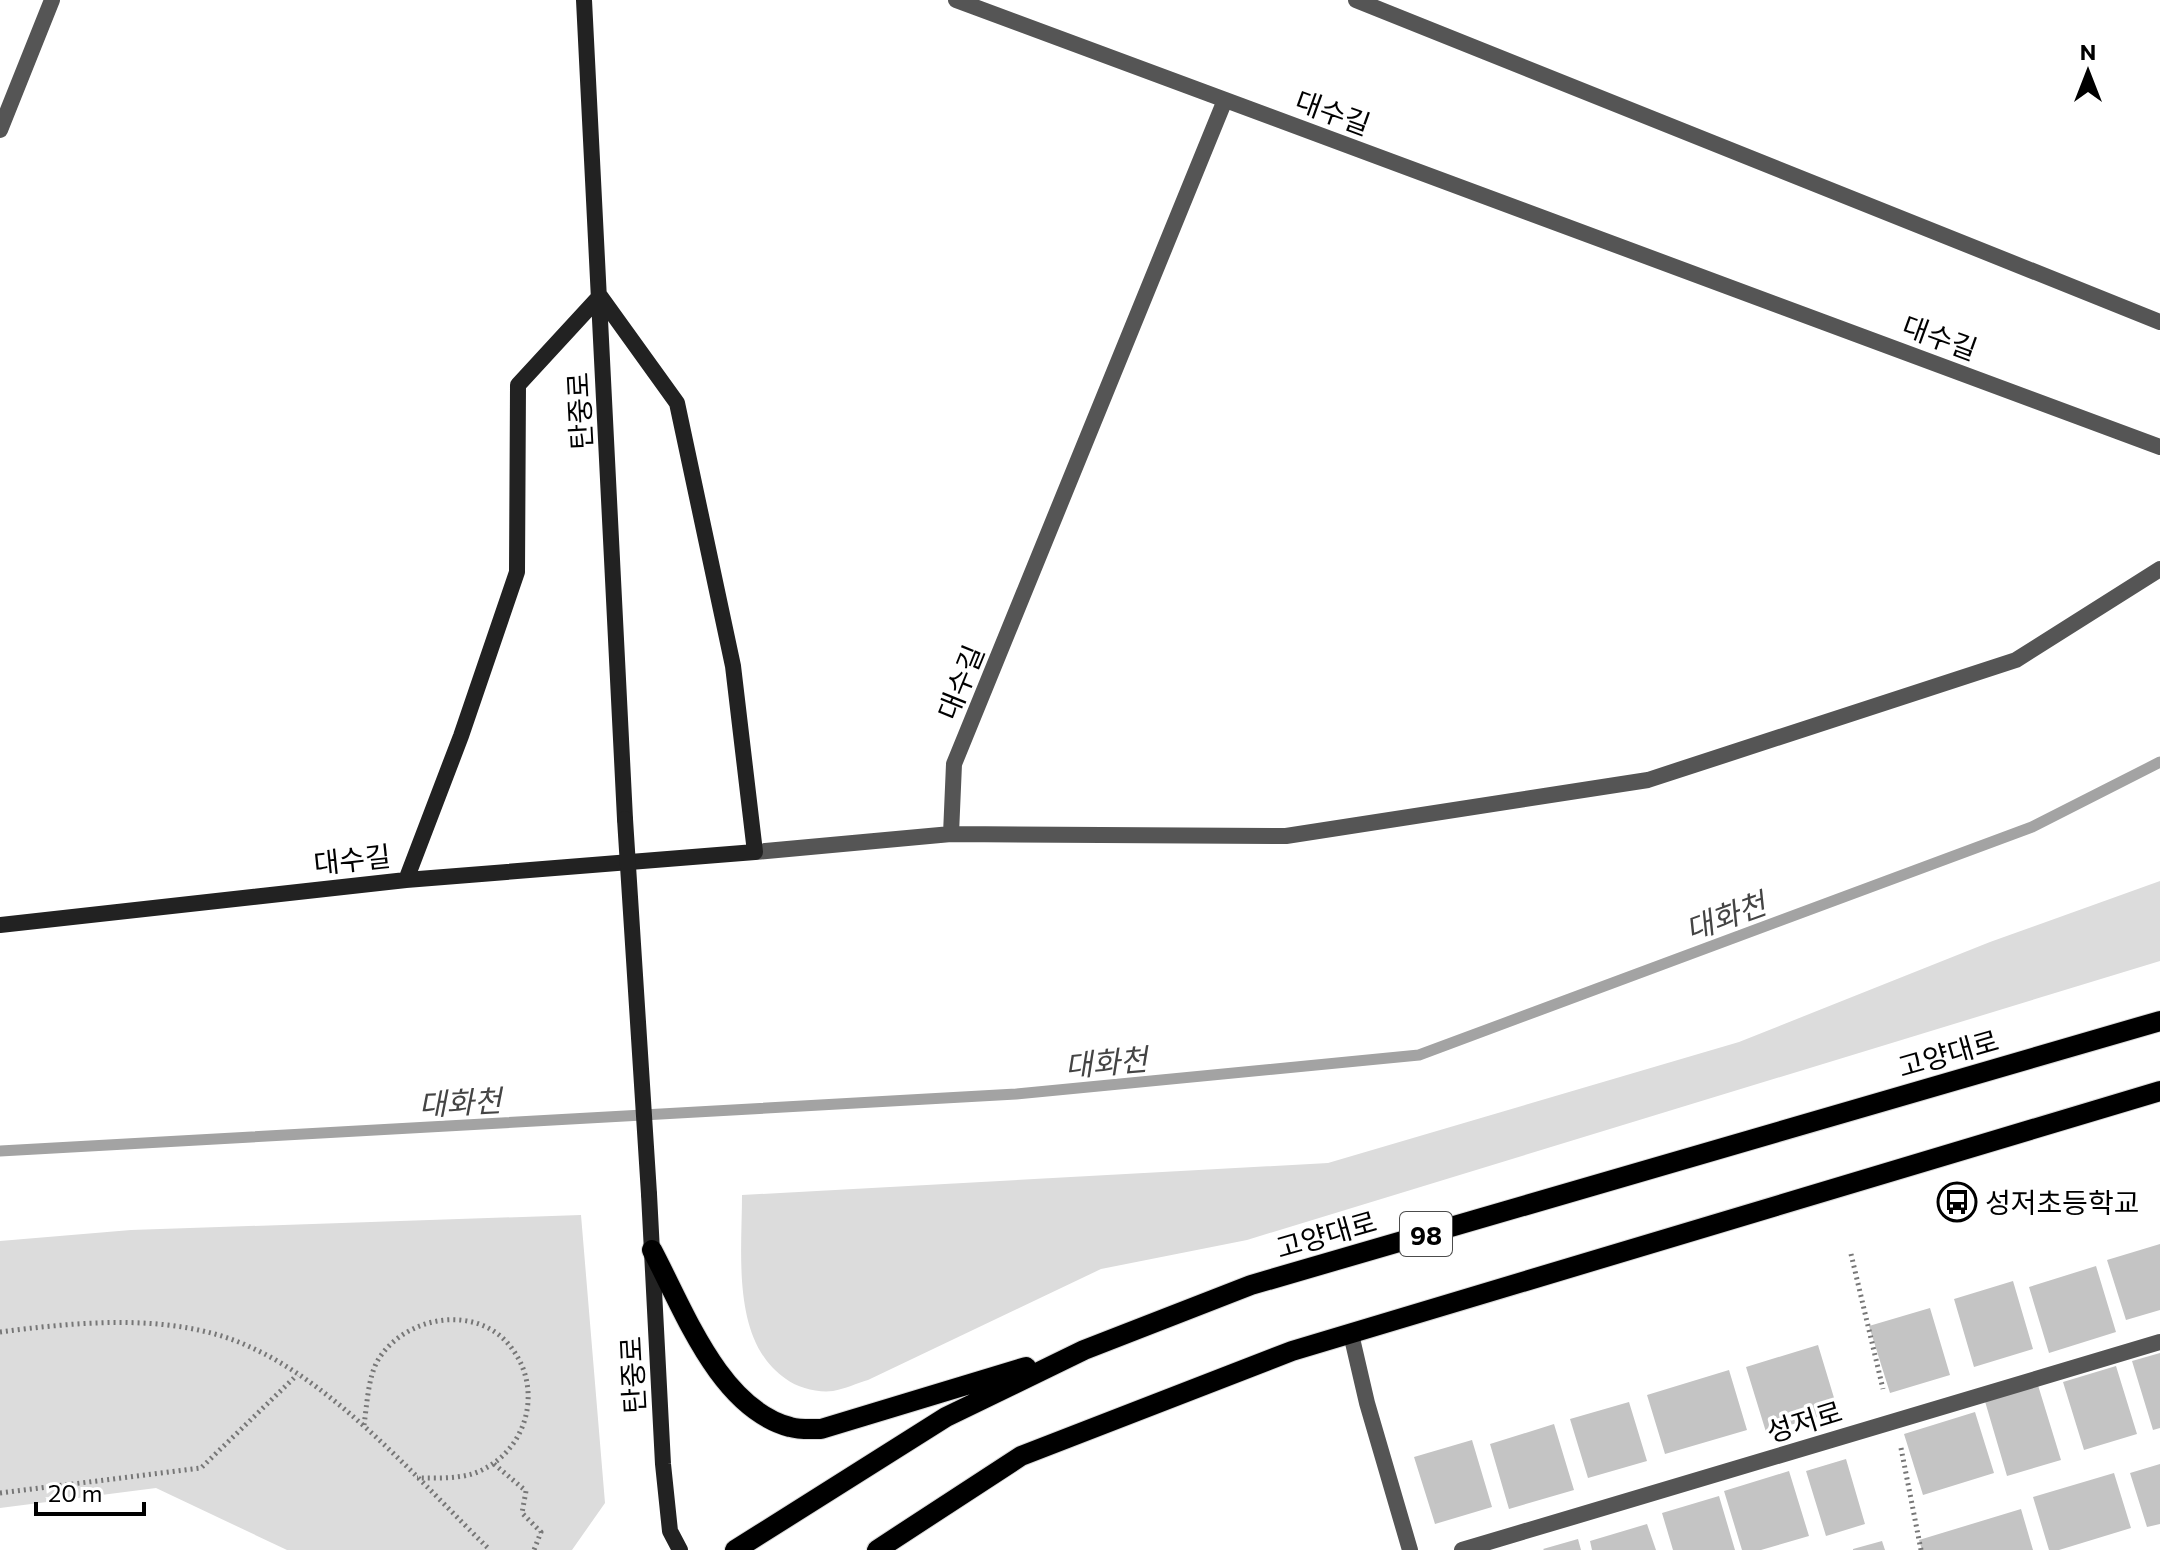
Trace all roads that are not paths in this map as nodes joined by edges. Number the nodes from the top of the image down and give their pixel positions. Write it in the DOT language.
graph roads {
  1 [pos="52,0"];
  2 [pos="584,0"];
  3 [pos="956,0"];
  4 [pos="1356,0"];
  5 [pos="1225,100"];
  6 [pos="0,130"];
  7 [pos="600,296"];
  8 [pos="2160,322"];
  9 [pos="2160,447"];
  10 [pos="2160,569"];
  11 [pos="951,834"];
  12 [pos="755,852"];
  13 [pos="406,880"];
  14 [pos="0,925"];
  15 [pos="2160,1021"];
  16 [pos="2160,1091"];
  17 [pos="652,1250"];
  18 [pos="1351,1334"];
  19 [pos="2160,1342"];
  20 [pos="1084,1350"];
  21 [pos="680,1550"];
  22 [pos="735,1550"];
  23 [pos="877,1550"];
  24 [pos="1410,1550"];
  25 [pos="1462,1550"];
  1 -- 6 [label="street"];
  2 -- 7 [label="main road, 탄중로"];
  3 -- 5 [label="street"];
  4 -- 8 [label="street"];
  5 -- 9 [label="street, 대수길"];
  5 -- 11 [label="street, 대수길"];
  7 -- 12 [label="main road"];
  7 -- 13 [label="main road"];
  7 -- 17 [label="main road, 탄중로, bridge"];
  10 -- 11 [label="street, 대수길"];
  11 -- 12 [label="street, 대수길"];
  12 -- 13 [label="main road, 대수길"];
  13 -- 14 [label="main road, 대수길"];
  15 -- 20 [label="main road, 고양대로 / 98"];
  16 -- 18 [label="main road"];
  17 -- 20 [label="main road"];
  17 -- 21 [label="main road, 탄중로"];
  18 -- 23 [label="main road"];
  18 -- 24 [label="street"];
  19 -- 25 [label="street, 성저로"];
  20 -- 22 [label="main road, 고양대로 / 98"];
}
